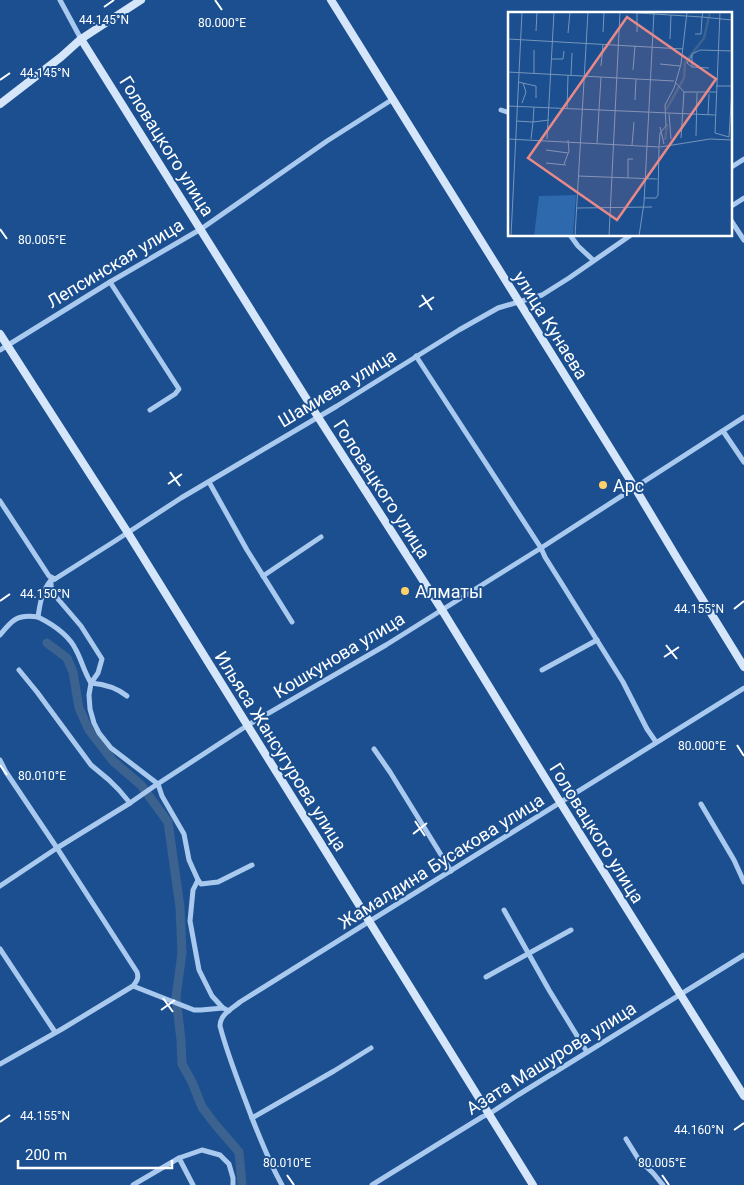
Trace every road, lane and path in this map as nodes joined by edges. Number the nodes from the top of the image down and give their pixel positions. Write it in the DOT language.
graph roads {
  1 [pos="60,0"];
  2 [pos="142,0"];
  3 [pos="331,0"];
  4 [pos="82,39"];
  5 [pos="393,98"];
  6 [pos="0,104"];
  7 [pos="502,110"];
  8 [pos="508,112"];
  9 [pos="744,159"];
  10 [pos="732,167"];
  11 [pos="744,198"];
  12 [pos="732,206"];
  13 [pos="732,222"];
  14 [pos="200,229"];
  15 [pos="571,236"];
  16 [pos="629,236"];
  17 [pos="744,240"];
  18 [pos="593,260"];
  19 [pos="110,282"];
  20 [pos="518,302"];
  21 [pos="0,334"];
  22 [pos="4,348"];
  23 [pos="416,356"];
  24 [pos="150,410"];
  25 [pos="318,417"];
  26 [pos="744,417"];
  27 [pos="723,431"];
  28 [pos="744,462"];
  29 [pos="209,482"];
  30 [pos="635,488"];
  31 [pos="0,501"];
  32 [pos="128,533"];
  33 [pos="321,537"];
  34 [pos="541,548"];
  35 [pos="263,576"];
  36 [pos="53,579"];
  37 [pos="442,610"];
  38 [pos="38,617"];
  39 [pos="292,622"];
  40 [pos="0,635"];
  41 [pos="597,640"];
  42 [pos="744,667"];
  43 [pos="19,670"];
  44 [pos="542,670"];
  45 [pos="91,683"];
  46 [pos="744,688"];
  47 [pos="127,696"];
  48 [pos="248,725"];
  49 [pos="656,742"];
  50 [pos="374,749"];
  51 [pos="0,760"];
  52 [pos="158,784"];
  53 [pos="560,802"];
  54 [pos="130,803"];
  55 [pos="701,804"];
  56 [pos="57,848"];
  57 [pos="252,865"];
  58 [pos="451,870"];
  59 [pos="198,880"];
  60 [pos="744,882"];
  61 [pos="0,886"];
  62 [pos="504,910"];
  63 [pos="369,922"];
  64 [pos="571,930"];
  65 [pos="0,948"];
  66 [pos="528,954"];
  67 [pos="744,955"];
  68 [pos="486,977"];
  69 [pos="133,986"];
  70 [pos="680,994"];
  71 [pos="223,1008"];
  72 [pos="229,1011"];
  73 [pos="55,1032"];
  74 [pos="371,1048"];
  75 [pos="587,1052"];
  76 [pos="0,1064"];
  77 [pos="744,1096"];
  78 [pos="489,1114"];
  79 [pos="252,1118"];
  80 [pos="626,1139"];
  81 [pos="180,1158"];
  82 [pos="133,1185"];
  83 [pos="193,1185"];
  84 [pos="233,1185"];
  85 [pos="282,1185"];
  86 [pos="372,1185"];
  87 [pos="533,1185"];
  88 [pos="662,1185"];
  1 -- 4 [label="street, Головацкого улица"];
  2 -- 4 [label="street"];
  3 -- 5 [label="street, улица Кунаева"];
  4 -- 6 [label="street"];
  4 -- 14 [label="street, Головацкого улица"];
  5 -- 14 [label="street, Лепсинская улица"];
  5 -- 20 [label="street, улица Кунаева"];
  7 -- 8 [label="street"];
  9 -- 10 [label="street"];
  11 -- 12 [label="street"];
  13 -- 17 [label="street"];
  14 -- 19 [label="street, Лепсинская улица"];
  14 -- 25 [label="street, Головацкого улица"];
  15 -- 18 [label="street"];
  16 -- 18 [label="street, Шамиева улица"];
  18 -- 20 [label="street, Шамиева улица"];
  19 -- 22 [label="street, Лепсинская улица"];
  19 -- 24 [label="street"];
  20 -- 23 [label="street, Шамиева улица"];
  20 -- 30 [label="street, улица Кунаева"];
  21 -- 22 [label="street, Ильяса Жансугурова улица"];
  22 -- 32 [label="street, Ильяса Жансугурова улица"];
  23 -- 25 [label="street, Шамиева улица"];
  23 -- 34 [label="street"];
  25 -- 29 [label="street, Шамиева улица"];
  25 -- 37 [label="street, Головацкого улица"];
  26 -- 27 [label="street, Кошкунова улица"];
  27 -- 28 [label="street"];
  27 -- 30 [label="street, Кошкунова улица"];
  29 -- 32 [label="street, Шамиева улица"];
  29 -- 35 [label="street"];
  30 -- 34 [label="street, Кошкунова улица"];
  30 -- 42 [label="street, улица Кунаева"];
  31 -- 36 [label="street"];
  32 -- 36 [label="street, Шамиева улица"];
  32 -- 48 [label="street, Ильяса Жансугурова улица"];
  33 -- 35 [label="street"];
  34 -- 37 [label="street, Кошкунова улица"];
  34 -- 41 [label="street"];
  35 -- 39 [label="street"];
  36 -- 38 [label="street"];
  36 -- 45 [label="street"];
  37 -- 48 [label="street, Кошкунова улица"];
  37 -- 53 [label="street, Головацкого улица"];
  38 -- 40 [label="street"];
  38 -- 45 [label="street"];
  41 -- 44 [label="street"];
  41 -- 49 [label="street"];
  43 -- 54 [label="street"];
  45 -- 47 [label="street"];
  45 -- 52 [label="street"];
  46 -- 49 [label="street, Жамалдина Бусакова улица"];
  48 -- 52 [label="street, Кошкунова улица"];
  48 -- 63 [label="street, Ильяса Жансугурова улица"];
  49 -- 53 [label="street, Жамалдина Бусакова улица"];
  50 -- 58 [label="street"];
  51 -- 56 [label="street"];
  52 -- 54 [label="street, Кошкунова улица"];
  52 -- 59 [label="street"];
  53 -- 58 [label="street, Жамалдина Бусакова улица"];
  53 -- 70 [label="street, Головацкого улица"];
  54 -- 56 [label="street, Кошкунова улица"];
  55 -- 60 [label="street"];
  56 -- 61 [label="street, Кошкунова улица"];
  56 -- 69 [label="street"];
  57 -- 59 [label="street"];
  58 -- 63 [label="street, Жамалдина Бусакова улица"];
  59 -- 71 [label="street"];
  62 -- 66 [label="street"];
  63 -- 72 [label="street, Жамалдина Бусакова улица"];
  63 -- 78 [label="street, Ильяса Жансугурова улица"];
  64 -- 66 [label="street"];
  65 -- 73 [label="street"];
  66 -- 68 [label="street"];
  66 -- 75 [label="street"];
  67 -- 70 [label="street, Азата Машурова улица"];
  69 -- 71 [label="street"];
  69 -- 73 [label="street"];
  70 -- 75 [label="street, Азата Машурова улица"];
  70 -- 77 [label="street, Головацкого улица"];
  71 -- 72 [label="street"];
  72 -- 79 [label="street"];
  73 -- 76 [label="street"];
  74 -- 79 [label="street"];
  75 -- 78 [label="street, Азата Машурова улица"];
  78 -- 86 [label="street, Азата Машурова улица"];
  78 -- 87 [label="street, Ильяса Жансугурова улица"];
  79 -- 85 [label="street"];
  80 -- 88 [label="street"];
  81 -- 82 [label="street"];
  81 -- 83 [label="street"];
  81 -- 84 [label="street"];
}
